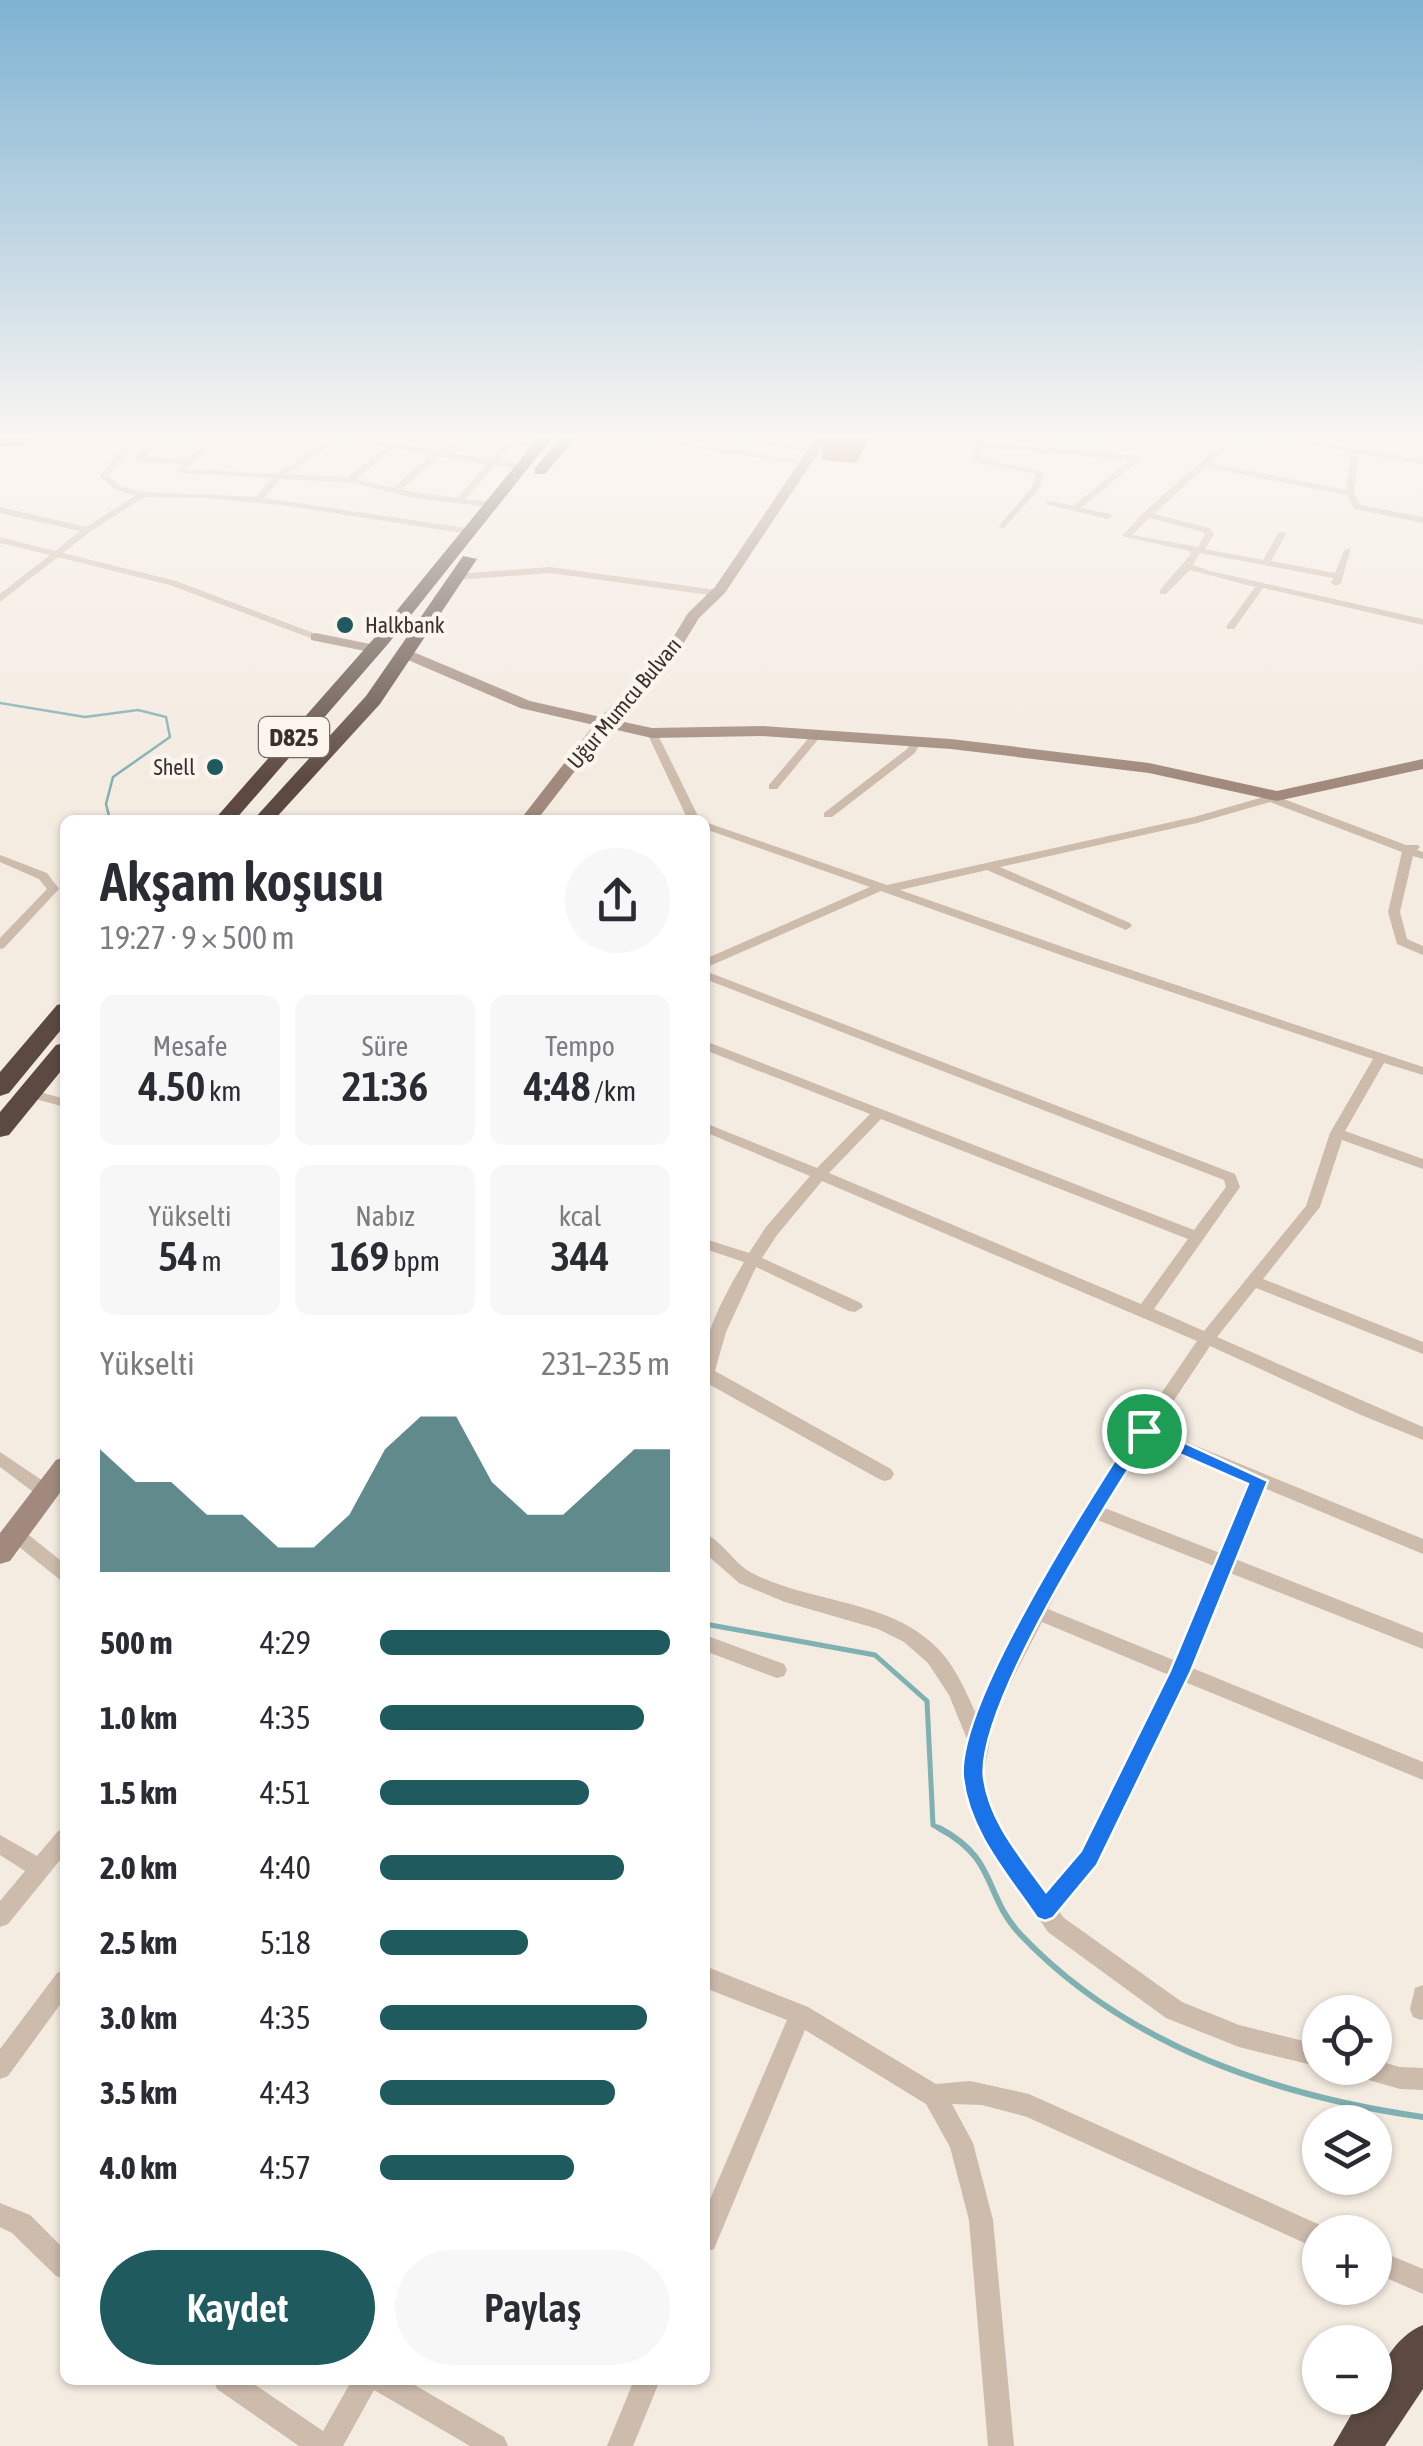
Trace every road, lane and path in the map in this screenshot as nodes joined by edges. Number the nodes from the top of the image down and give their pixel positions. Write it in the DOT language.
graph roads {
  1 [pos="52,552"];
  2 [pos="451,552"];
  3 [pos="474,552"];
  4 [pos="745,552"];
  5 [pos="1196,552"];
  6 [pos="1219,552"];
  7 [pos="1272,552"];
  8 [pos="1347,552"];
  9 [pos="60,554"];
  10 [pos="1267,561"];
  11 [pos="1188,566"];
  12 [pos="1338,576"];
  13 [pos="456,577"];
  14 [pos="1261,585"];
  15 [pos="1163,592"];
  16 [pos="717,593"];
  17 [pos="0,599"];
  18 [pos="1330,600"];
  19 [pos="1423,622"];
  20 [pos="1231,628"];
  21 [pos="316,636"];
  22 [pos="374,649"];
  23 [pos="401,663"];
  24 [pos="361,665"];
  25 [pos="604,723"];
  26 [pos="652,733"];
  27 [pos="816,736"];
  28 [pos="916,741"];
  29 [pos="1423,764"];
  30 [pos="773,787"];
  31 [pos="1273,797"];
  32 [pos="828,814"];
  33 [pos="228,815"];
  34 [pos="268,815"];
  35 [pos="532,815"];
  36 [pos="692,815"];
  37 [pos="710,826"];
  38 [pos="1423,845"];
  39 [pos="1408,848"];
  40 [pos="1423,856"];
  41 [pos="0,858"];
  42 [pos="989,866"];
  43 [pos="884,888"];
  44 [pos="1126,926"];
  45 [pos="0,946"];
  46 [pos="1423,951"];
  47 [pos="710,962"];
  48 [pos="710,977"];
  49 [pos="60,1016"];
  50 [pos="710,1047"];
  51 [pos="60,1056"];
  52 [pos="1381,1057"];
  53 [pos="1423,1071"];
  54 [pos="0,1088"];
  55 [pos="29,1094"];
  56 [pos="60,1102"];
  57 [pos="879,1113"];
  58 [pos="0,1129"];
  59 [pos="710,1129"];
  60 [pos="1337,1133"];
  61 [pos="1423,1164"];
  62 [pos="819,1174"];
  63 [pos="1197,1237"];
  64 [pos="710,1246"];
  65 [pos="751,1259"];
  66 [pos="1254,1281"];
  67 [pos="855,1307"];
  68 [pos="1144,1311"];
  69 [pos="1207,1338"];
  70 [pos="1423,1348"];
  71 [pos="710,1357"];
  72 [pos="710,1377"];
  73 [pos="1144,1431"];
  74 [pos="1423,1434"];
  75 [pos="0,1458"];
  76 [pos="60,1474"];
  77 [pos="885,1474"];
  78 [pos="1258,1481"];
  79 [pos="46,1492"];
  80 [pos="1091,1510"];
  81 [pos="7,1543"];
  82 [pos="710,1546"];
  83 [pos="1423,1547"];
  84 [pos="1228,1564"];
  85 [pos="60,1571"];
  86 [pos="1036,1612"];
  87 [pos="1423,1641"];
  88 [pos="710,1646"];
  89 [pos="777,1670"];
  90 [pos="1181,1671"];
  91 [pos="977,1739"];
  92 [pos="1423,1770"];
  93 [pos="0,1844"];
  94 [pos="60,1844"];
  95 [pos="39,1869"];
  96 [pos="1045,1910"];
  97 [pos="0,1916"];
  98 [pos="710,1979"];
  99 [pos="60,1987"];
  100 [pos="800,2016"];
  101 [pos="1302,2052"];
  102 [pos="0,2068"];
  103 [pos="1392,2076"];
  104 [pos="1423,2079"];
  105 [pos="934,2096"];
  106 [pos="0,2215"];
  107 [pos="710,2228"];
  108 [pos="1302,2230"];
  109 [pos="60,2262"];
  110 [pos="1392,2268"];
  111 [pos="1423,2282"];
  112 [pos="1423,2348"];
  113 [pos="234,2385"];
  114 [pos="363,2385"];
  115 [pos="391,2385"];
  116 [pos="645,2385"];
  117 [pos="325,2446"];
  118 [pos="496,2446"];
  119 [pos="620,2446"];
  120 [pos="1000,2446"];
  121 [pos="1357,2446"];
  1 -- 9 [label="street"];
  2 -- 22 [label="highway, D825"];
  3 -- 13 [label="highway, D825"];
  4 -- 16 [label="street, Uğur Mumcu Bulvarı"];
  5 -- 11 [label="street"];
  6 -- 10 [label="street"];
  7 -- 10 [label="street"];
  8 -- 12 [label="street"];
  9 -- 17 [label="street"];
  9 -- 21 [label="street"];
  10 -- 12 [label="street"];
  11 -- 14 [label="street"];
  11 -- 15 [label="street"];
  12 -- 18 [label="street"];
  13 -- 16 [label="street"];
  13 -- 23 [label="highway, D825"];
  14 -- 18 [label="street"];
  14 -- 20 [label="street"];
  16 -- 25 [label="street, Uğur Mumcu Bulvarı"];
  18 -- 19 [label="street"];
  21 -- 22 [label="street"];
  21 -- 24 [label="street"];
  22 -- 23 [label="highway"];
  22 -- 24 [label="highway, D825"];
  23 -- 24 [label="highway"];
  23 -- 25 [label="street"];
  23 -- 34 [label="highway, D825"];
  24 -- 33 [label="highway, D825"];
  25 -- 26 [label="street"];
  25 -- 35 [label="street, Uğur Mumcu Bulvarı"];
  26 -- 27 [label="street"];
  26 -- 36 [label="street"];
  27 -- 28 [label="street"];
  27 -- 30 [label="street"];
  28 -- 31 [label="street"];
  28 -- 32 [label="street"];
  29 -- 31 [label="street"];
  31 -- 39 [label="street"];
  31 -- 42 [label="street"];
  37 -- 43 [label="street"];
  38 -- 39 [label="street"];
  39 -- 40 [label="street"];
  39 -- 46 [label="street"];
  41 -- 45 [label="street"];
  42 -- 43 [label="street"];
  42 -- 44 [label="street"];
  43 -- 47 [label="street"];
  43 -- 52 [label="street"];
  48 -- 63 [label="street"];
  49 -- 54 [label="highway"];
  50 -- 57 [label="street"];
  51 -- 55 [label="highway"];
  52 -- 53 [label="street"];
  52 -- 60 [label="street"];
  55 -- 56 [label="street"];
  55 -- 58 [label="highway"];
  57 -- 62 [label="street"];
  57 -- 63 [label="street"];
  59 -- 62 [label="street"];
  60 -- 61 [label="street"];
  60 -- 66 [label="street"];
  62 -- 65 [label="street"];
  62 -- 68 [label="street"];
  63 -- 68 [label="street"];
  64 -- 65 [label="street"];
  65 -- 67 [label="street"];
  65 -- 71 [label="street"];
  66 -- 69 [label="street"];
  66 -- 70 [label="street"];
  68 -- 69 [label="street"];
  69 -- 73 [label="street"];
  69 -- 74 [label="street"];
  72 -- 77 [label="street"];
  73 -- 78 [label="street"];
  73 -- 80 [label="street"];
  75 -- 79 [label="street"];
  76 -- 79 [label="street"];
  78 -- 83 [label="street"];
  78 -- 84 [label="street"];
  79 -- 81 [label="street"];
  80 -- 84 [label="street"];
  80 -- 86 [label="street"];
  81 -- 85 [label="street"];
  82 -- 91 [label="street"];
  84 -- 87 [label="street"];
  84 -- 90 [label="street"];
  86 -- 90 [label="street"];
  86 -- 91 [label="street"];
  88 -- 89 [label="street"];
  90 -- 92 [label="street"];
  90 -- 96 [label="street"];
  91 -- 96 [label="street"];
  93 -- 95 [label="street"];
  94 -- 95 [label="street"];
  95 -- 97 [label="street"];
  96 -- 101 [label="street"];
  98 -- 100 [label="street"];
  99 -- 102 [label="street"];
  100 -- 105 [label="street"];
  100 -- 107 [label="street"];
  103 -- 104 [label="street"];
  105 -- 108 [label="street"];
  105 -- 120 [label="street"];
  106 -- 109 [label="street"];
  110 -- 111 [label="street"];
  112 -- 121 [label="highway"];
  113 -- 117 [label="street"];
  114 -- 117 [label="street"];
  115 -- 118 [label="street"];
  116 -- 119 [label="street"];
}
